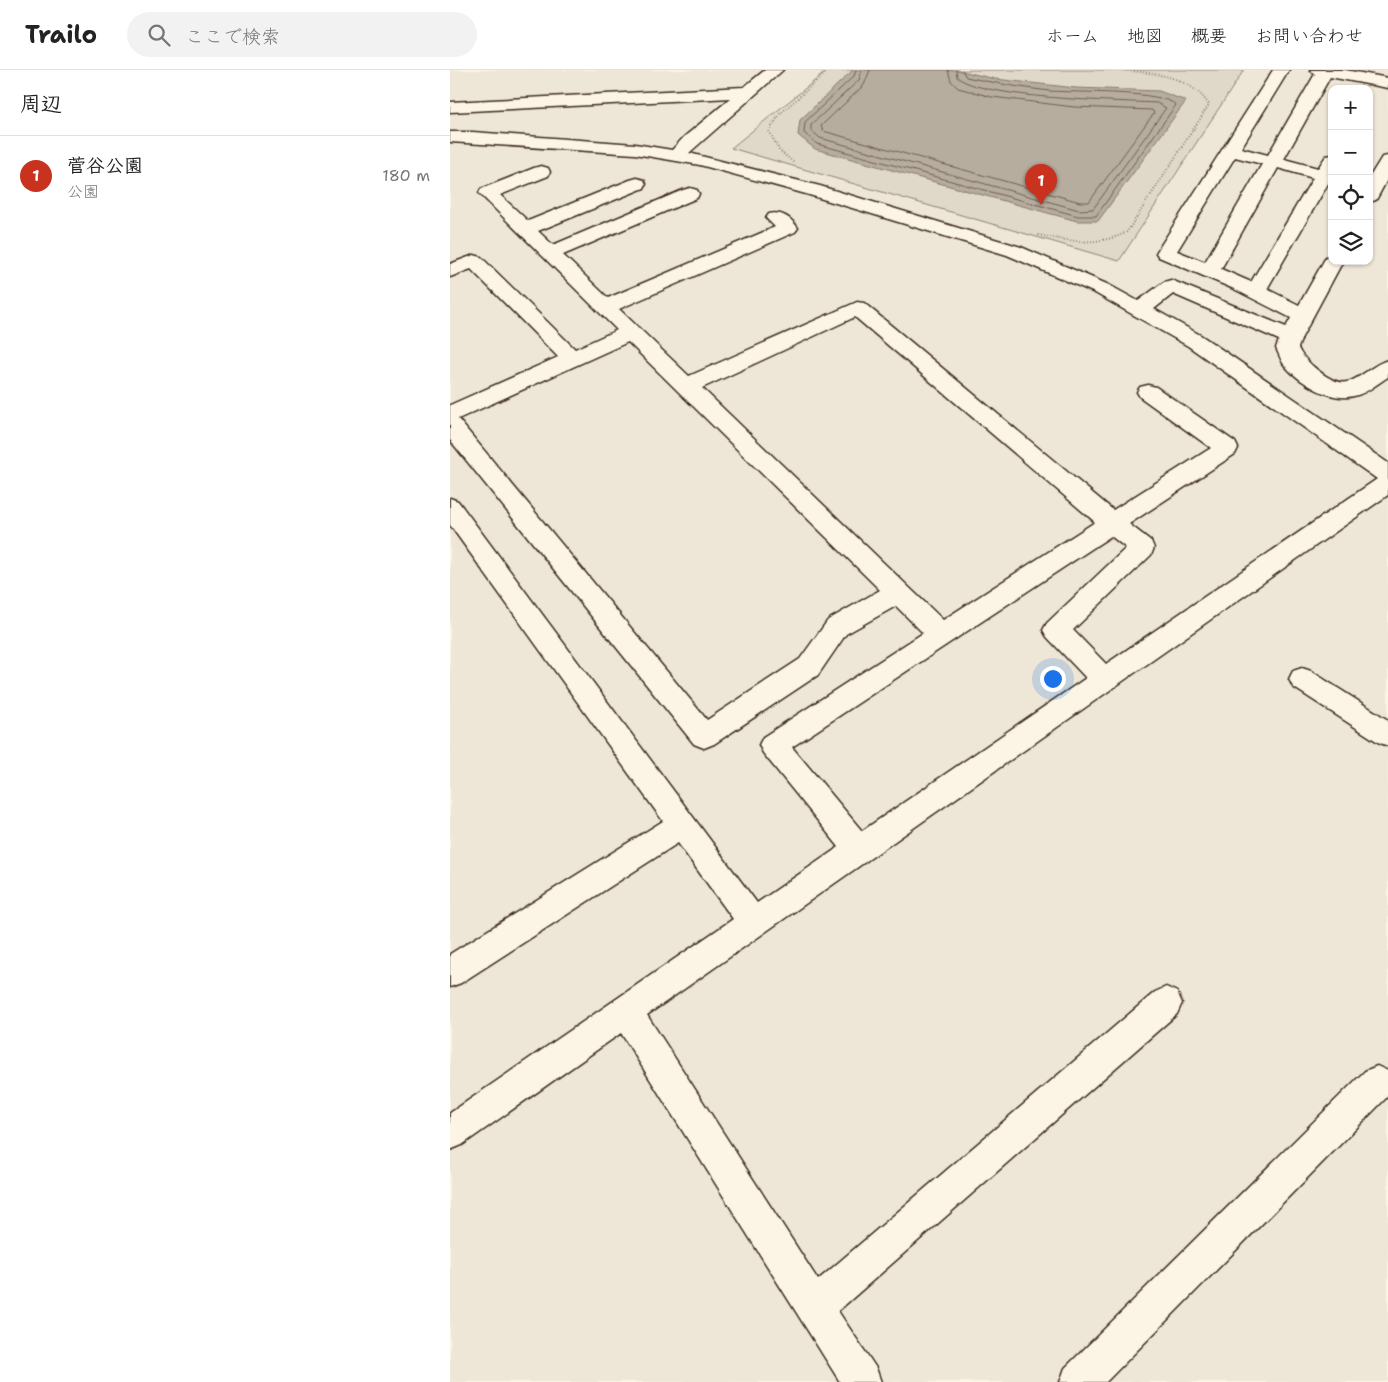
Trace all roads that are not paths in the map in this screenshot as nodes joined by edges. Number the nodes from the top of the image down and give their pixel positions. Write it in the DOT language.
graph roads {
  1 [pos="775,70"];
  2 [pos="1281,70"];
  3 [pos="1322,71"];
  4 [pos="1378,85"];
  5 [pos="749,92"];
  6 [pos="667,96"];
  7 [pos="450,107"];
  8 [pos="701,133"];
  9 [pos="450,138"];
  10 [pos="1229,150"];
  11 [pos="676,156"];
  12 [pos="1388,161"];
  13 [pos="1274,162"];
  14 [pos="1328,171"];
  15 [pos="541,172"];
  16 [pos="1328,173"];
  17 [pos="637,184"];
  18 [pos="1375,191"];
  19 [pos="690,194"];
  20 [pos="522,217"];
  21 [pos="776,218"];
  22 [pos="550,253"];
  23 [pos="1331,265"];
  24 [pos="450,271"];
  25 [pos="1210,271"];
  26 [pos="1255,292"];
  27 [pos="605,307"];
  28 [pos="1139,310"];
  29 [pos="1303,315"];
  30 [pos="630,332"];
  31 [pos="1291,337"];
  32 [pos="572,358"];
  33 [pos="1388,367"];
  34 [pos="687,386"];
  35 [pos="1148,392"];
  36 [pos="450,414"];
  37 [pos="450,425"];
  38 [pos="1388,475"];
  39 [pos="1388,483"];
  40 [pos="450,507"];
  41 [pos="1114,523"];
  42 [pos="898,592"];
  43 [pos="942,635"];
  44 [pos="1104,679"];
  45 [pos="1302,679"];
  46 [pos="1388,734"];
  47 [pos="682,825"];
  48 [pos="859,849"];
  49 [pos="753,922"];
  50 [pos="450,972"];
  51 [pos="1166,1003"];
  52 [pos="626,1011"];
  53 [pos="1377,1083"];
  54 [pos="450,1133"];
  55 [pos="815,1307"];
  56 [pos="862,1382"];
  57 [pos="1078,1382"];
  1 -- 5 [label="street"];
  2 -- 10 [label="street"];
  3 -- 4 [label="street"];
  3 -- 13 [label="street"];
  5 -- 6 [label="street"];
  5 -- 8 [label="street"];
  6 -- 7 [label="street"];
  6 -- 8 [label="street"];
  8 -- 11 [label="street"];
  9 -- 11 [label="street"];
  10 -- 13 [label="street"];
  10 -- 25 [label="street"];
  11 -- 28 [label="street"];
  12 -- 18 [label="street"];
  13 -- 14 [label="street"];
  13 -- 25 [label="street"];
  15 -- 20 [label="street"];
  16 -- 26 [label="street"];
  17 -- 20 [label="street"];
  19 -- 22 [label="street"];
  20 -- 22 [label="street"];
  21 -- 27 [label="street"];
  22 -- 27 [label="street"];
  23 -- 29 [label="street"];
  24 -- 32 [label="street"];
  25 -- 26 [label="street"];
  26 -- 29 [label="street"];
  27 -- 30 [label="street"];
  28 -- 31 [label="street"];
  28 -- 38 [label="street"];
  29 -- 31 [label="street"];
  30 -- 32 [label="street"];
  30 -- 34 [label="street"];
  31 -- 33 [label="street"];
  32 -- 36 [label="street"];
  34 -- 41 [label="street"];
  34 -- 42 [label="street"];
  35 -- 41 [label="street"];
  37 -- 42 [label="street"];
  39 -- 44 [label="street"];
  40 -- 47 [label="street"];
  41 -- 43 [label="street"];
  41 -- 44 [label="street"];
  42 -- 43 [label="street"];
  43 -- 48 [label="street"];
  44 -- 48 [label="street"];
  45 -- 46 [label="street"];
  47 -- 49 [label="street"];
  47 -- 50 [label="street"];
  48 -- 49 [label="street"];
  49 -- 52 [label="street"];
  51 -- 55 [label="street"];
  52 -- 54 [label="street"];
  52 -- 55 [label="street"];
  53 -- 57 [label="street"];
  55 -- 56 [label="street"];
}
